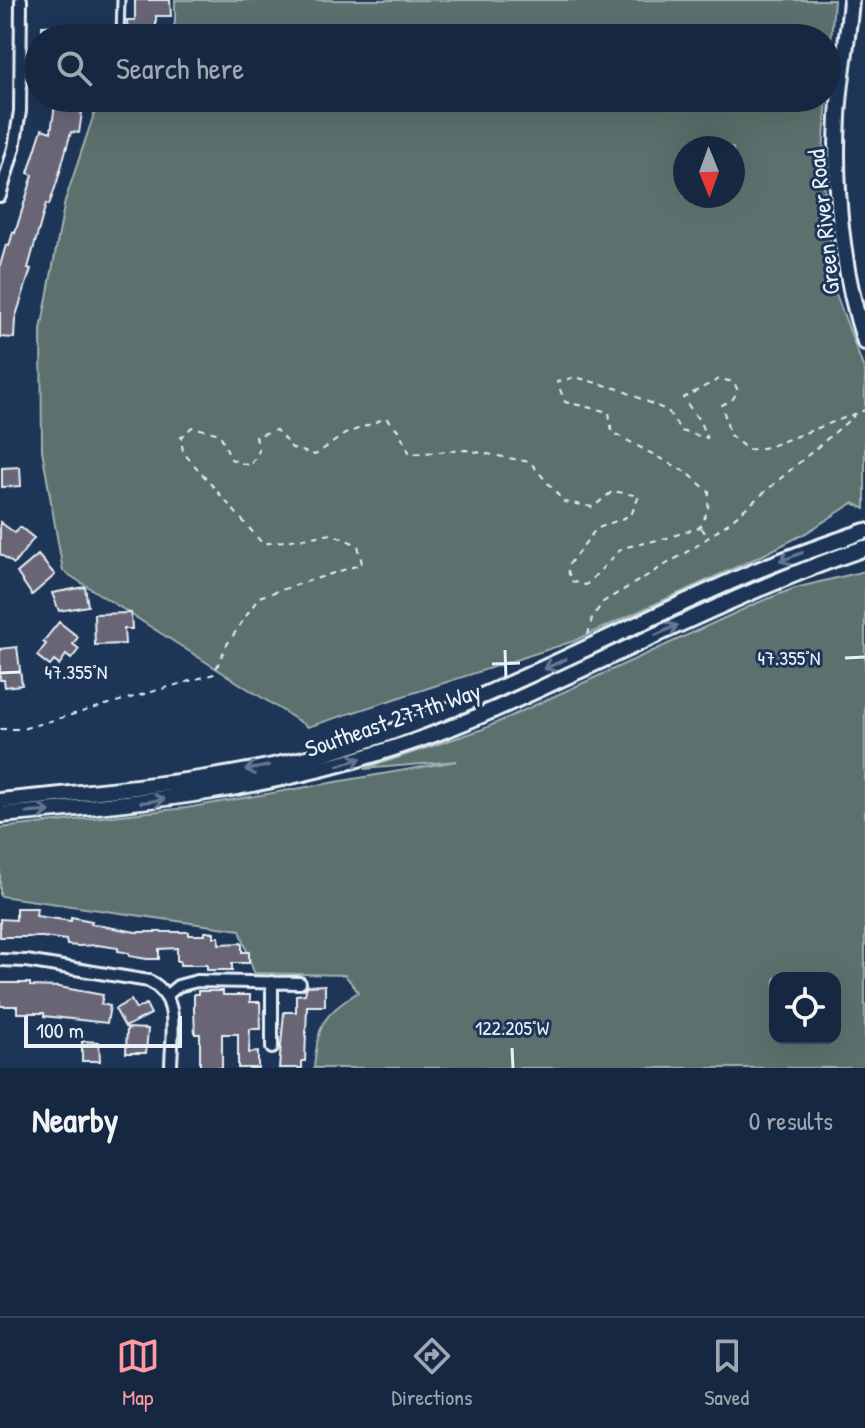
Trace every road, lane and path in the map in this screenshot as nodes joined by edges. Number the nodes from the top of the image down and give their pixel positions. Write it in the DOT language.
graph roads {
  1 [pos="21,0"];
  2 [pos="121,0"];
  3 [pos="851,0"];
  4 [pos="120,24"];
  5 [pos="841,86"];
  6 [pos="839,112"];
  7 [pos="0,196"];
  8 [pos="865,342"];
  9 [pos="865,410"];
  10 [pos="857,413"];
  11 [pos="700,527"];
  12 [pos="865,531"];
  13 [pos="709,537"];
  14 [pos="865,548"];
  15 [pos="583,651"];
  16 [pos="0,729"];
  17 [pos="0,799"];
  18 [pos="0,815"];
  19 [pos="0,960"];
  20 [pos="272,982"];
  21 [pos="300,983"];
  22 [pos="167,995"];
  23 [pos="272,1048"];
  24 [pos="171,1068"];
  1 -- 7 [label="street"];
  2 -- 4 [label="lane"];
  3 -- 5 [label="main road, Green River Road"];
  6 -- 8 [label="main road, Green River Road"];
  9 -- 10 [label="path"];
  10 -- 11 [label="path"];
  10 -- 13 [label="path"];
  11 -- 13 [label="path"];
  11 -- 16 [label="path"];
  12 -- 15 [label="main road, Southeast 277th Way, one-way"];
  13 -- 15 [label="path"];
  18 -- 14 [label="main road, Southeast 277th Way, one-way"];
  15 -- 17 [label="main road, Southeast 277th Way, one-way"];
  19 -- 22 [label="street"];
  20 -- 21 [label="street"];
  20 -- 22 [label="street"];
  20 -- 23 [label="street"];
  22 -- 24 [label="street"];
}
